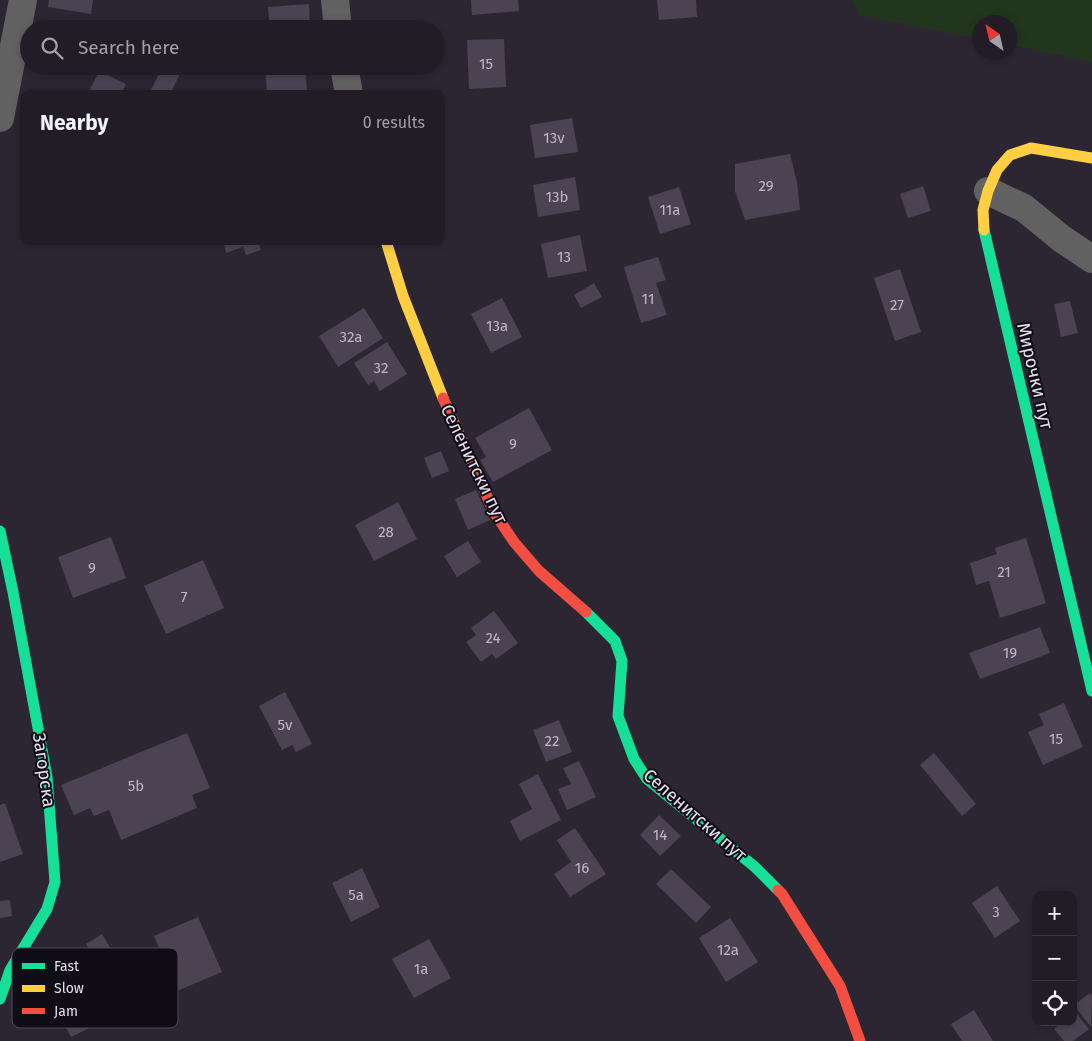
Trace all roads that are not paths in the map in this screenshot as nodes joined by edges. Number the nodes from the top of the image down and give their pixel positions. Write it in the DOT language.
graph roads {
  1 [pos="23,0"];
  2 [pos="335,0"];
  3 [pos="337,20"];
  4 [pos="346,75"];
  5 [pos="348,90"];
  6 [pos="0,118"];
  7 [pos="1092,158"];
  8 [pos="988,191"];
  9 [pos="387,245"];
  10 [pos="1092,259"];
  11 [pos="0,531"];
  12 [pos="1092,691"];
  13 [pos="23,948"];
  14 [pos="12,967"];
  15 [pos="0,999"];
  16 [pos="860,1041"];
  1 -- 6 [label="street"];
  2 -- 3 [label="street"];
  4 -- 5 [label="street"];
  7 -- 8 [label="street, Мирочки пут"];
  8 -- 10 [label="street"];
  8 -- 12 [label="street, Мирочки пут"];
  9 -- 16 [label="street, Селенитски пут"];
  11 -- 13 [label="street, Загорска"];
  14 -- 15 [label="street, Загорска"];
}
